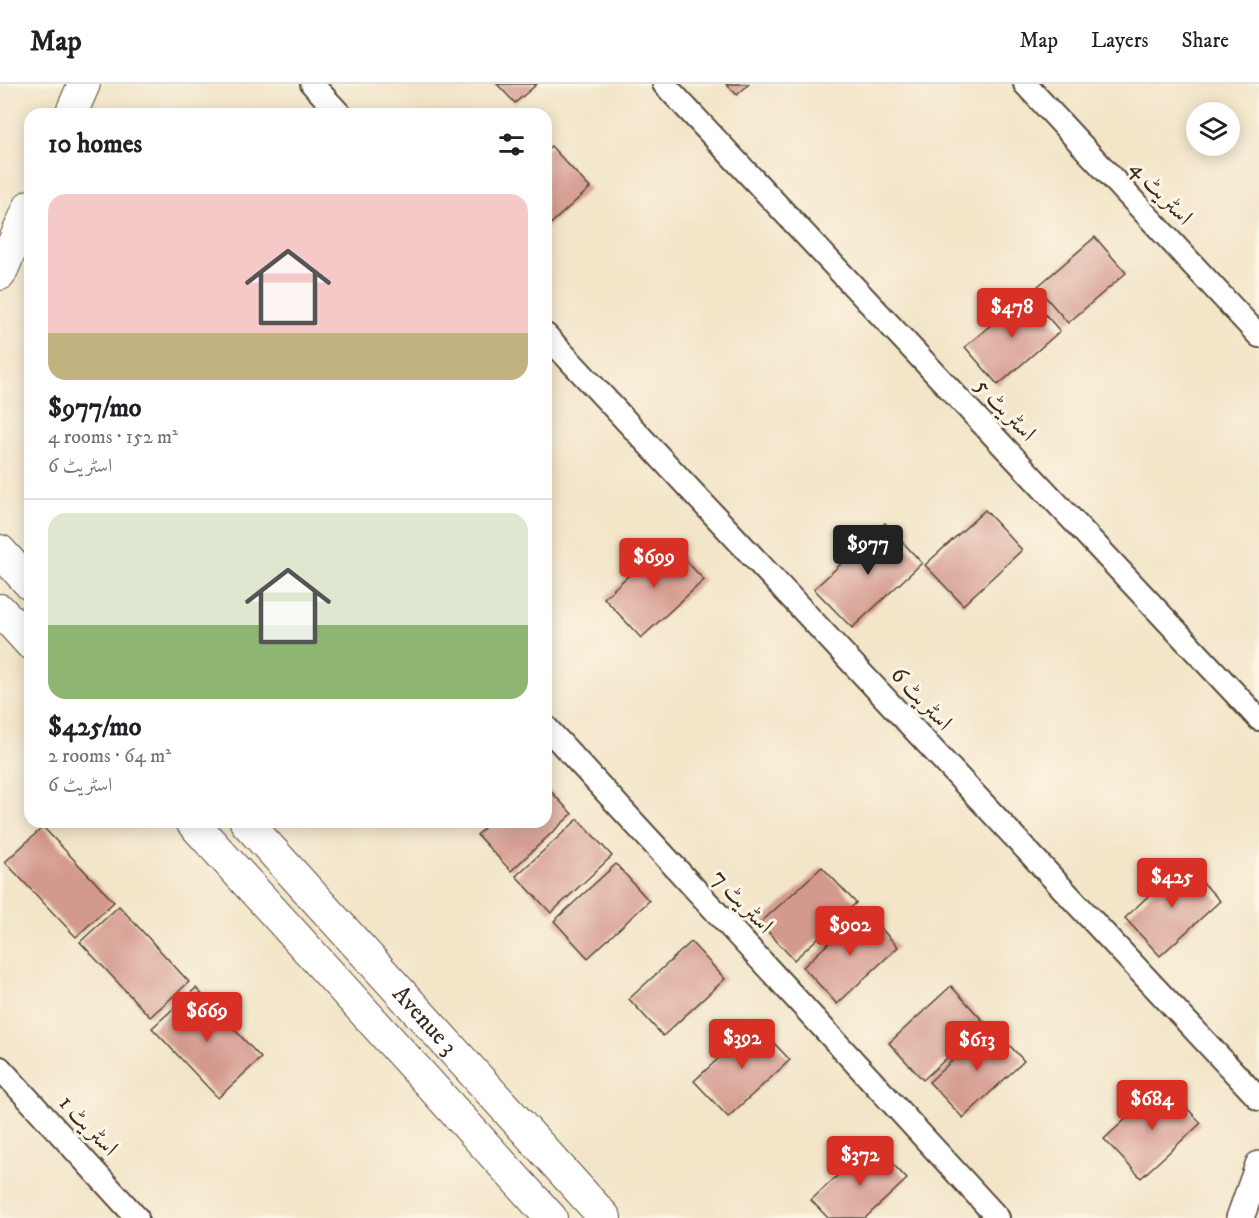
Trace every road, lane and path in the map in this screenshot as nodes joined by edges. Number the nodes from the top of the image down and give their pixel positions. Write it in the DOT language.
graph roads {
  1 [pos="84,84"];
  2 [pos="312,84"];
  3 [pos="663,84"];
  4 [pos="1025,84"];
  5 [pos="74,108"];
  6 [pos="334,108"];
  7 [pos="24,220"];
  8 [pos="0,274"];
  9 [pos="1259,336"];
  10 [pos="552,341"];
  11 [pos="0,551"];
  12 [pos="24,577"];
  13 [pos="0,610"];
  14 [pos="24,636"];
  15 [pos="1259,719"];
  16 [pos="552,735"];
  17 [pos="197,828"];
  18 [pos="251,828"];
  19 [pos="0,1068"];
  20 [pos="1259,1099"];
  21 [pos="1259,1166"];
  22 [pos="137,1218"];
  23 [pos="551,1218"];
  24 [pos="605,1218"];
  25 [pos="998,1218"];
  26 [pos="1240,1218"];
  1 -- 5 [label="main road"];
  2 -- 6 [label="street"];
  3 -- 15 [label="street, اسٹریٹ 5"];
  4 -- 9 [label="street, اسٹریٹ 4"];
  7 -- 8 [label="main road"];
  10 -- 20 [label="street, اسٹریٹ 6"];
  11 -- 12 [label="main road"];
  13 -- 14 [label="main road"];
  16 -- 25 [label="street, اسٹریٹ 7"];
  17 -- 23 [label="main road, Avenue 3"];
  18 -- 24 [label="main road, Avenue 3"];
  19 -- 22 [label="street, اسٹریٹ 1"];
  21 -- 26 [label="street"];
}
